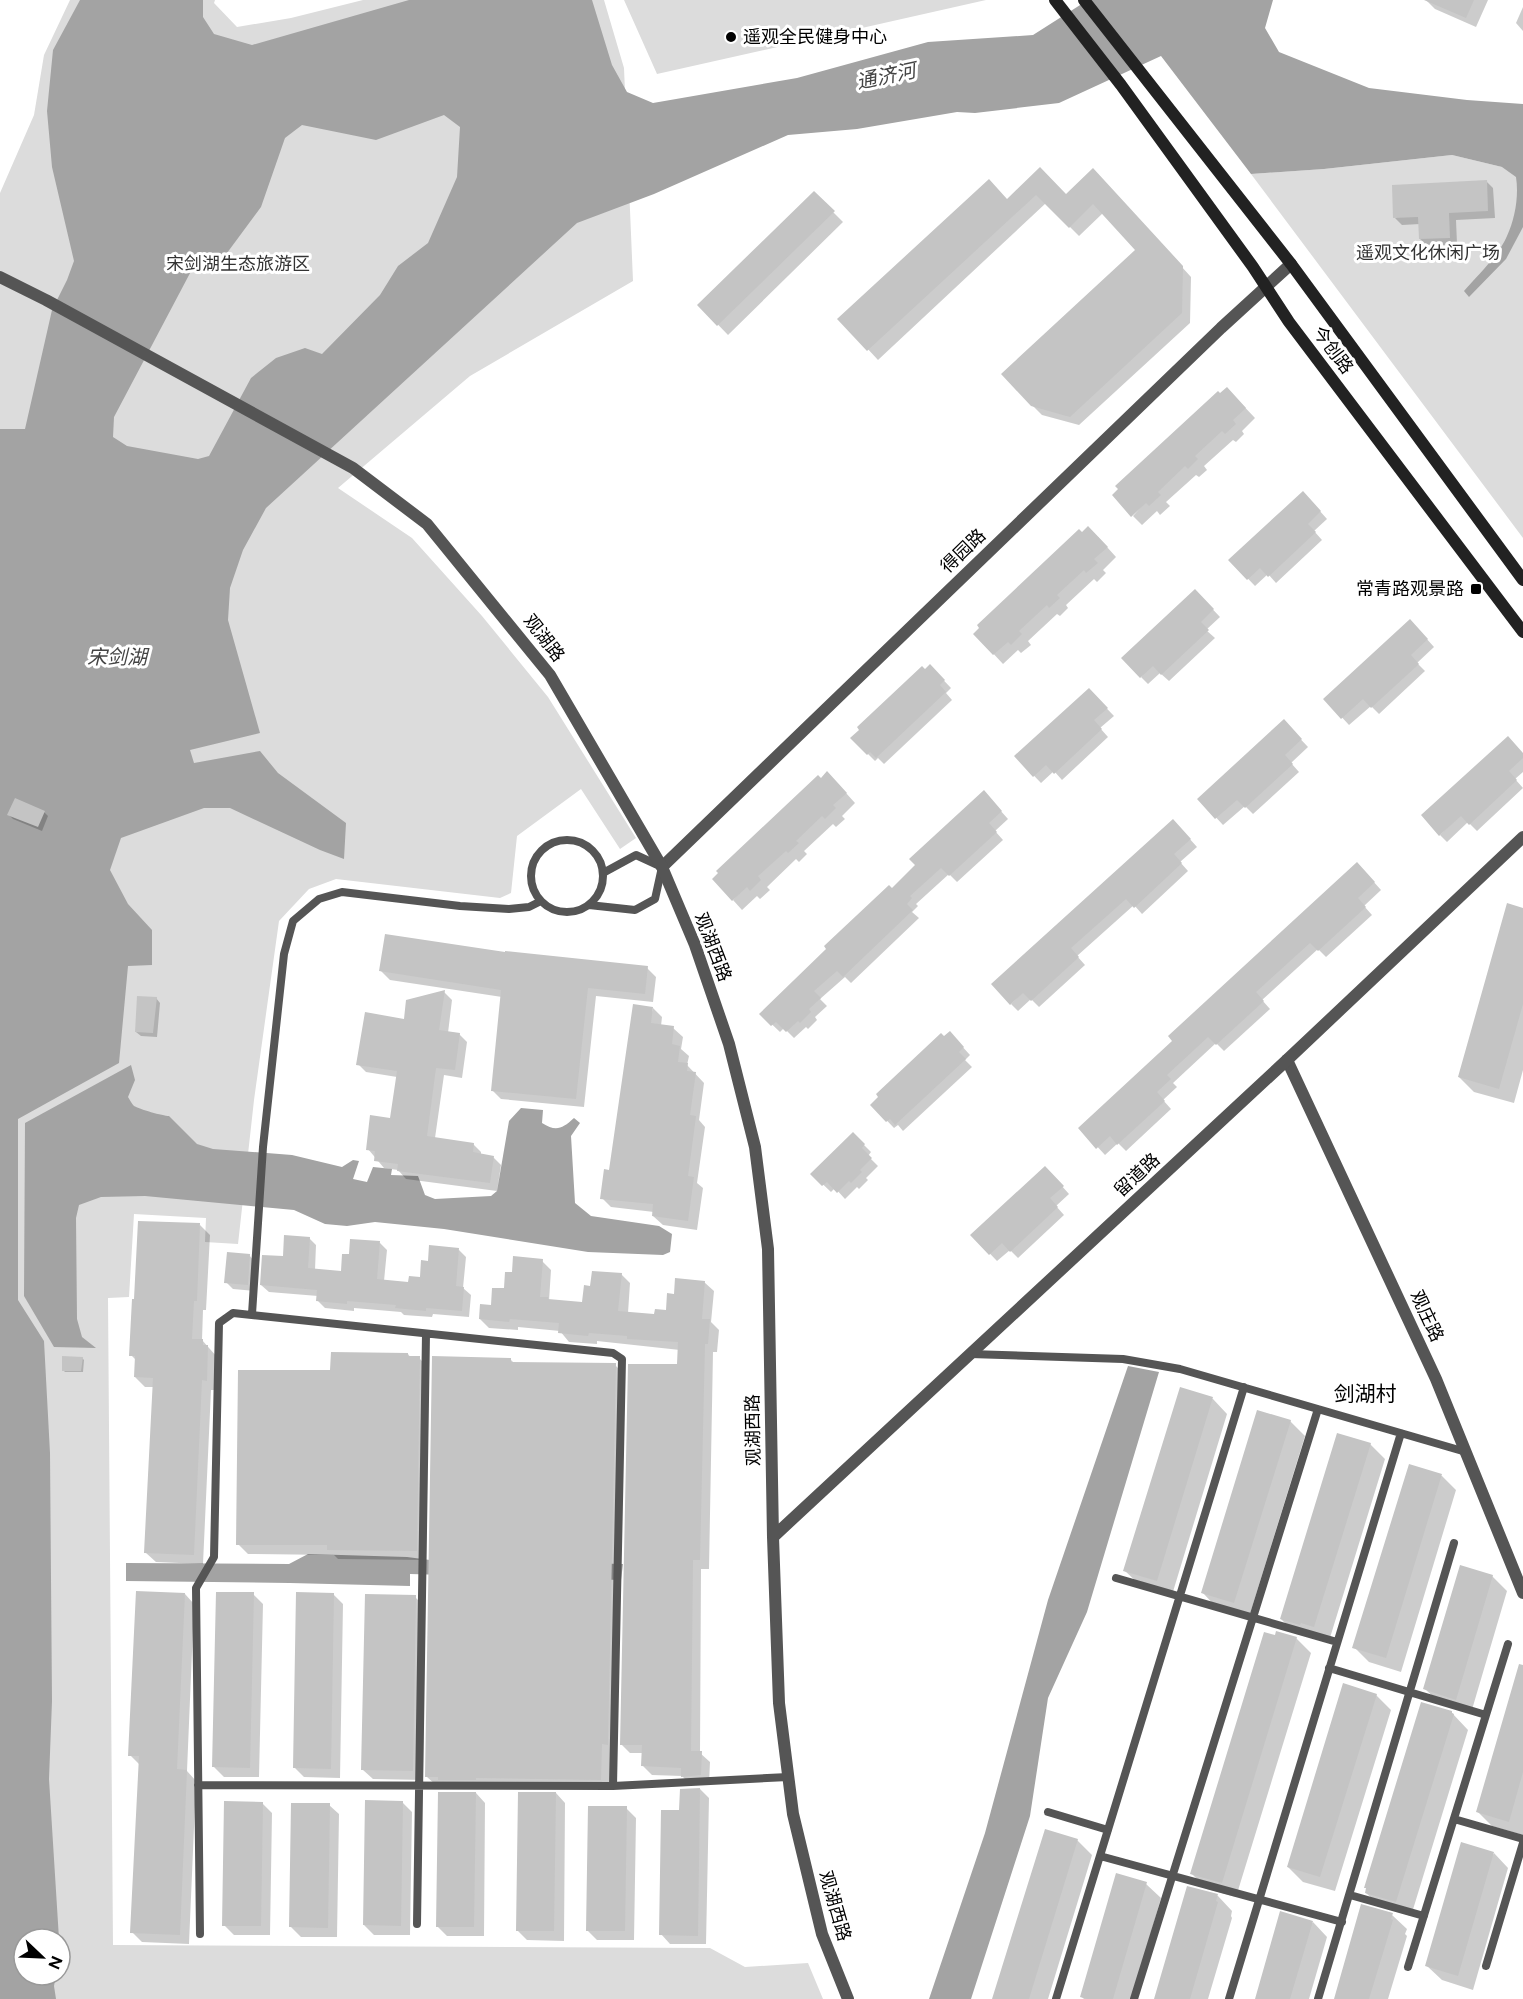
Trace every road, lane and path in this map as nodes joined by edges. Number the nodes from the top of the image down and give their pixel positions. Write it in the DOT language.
graph roads {
  1 [pos="1054,0"];
  2 [pos="1084,0"];
  3 [pos="1291,264"];
  4 [pos="0,277"];
  5 [pos="1266,287"];
  6 [pos="1523,580"];
  7 [pos="1523,633"];
  8 [pos="1523,837"];
  9 [pos="662,867"];
  10 [pos="603,873"];
  11 [pos="541,901"];
  12 [pos="589,905"];
  13 [pos="1287,1060"];
  14 [pos="252,1314"];
  15 [pos="426,1334"];
  16 [pos="970,1354"];
  17 [pos="1244,1387"];
  18 [pos="1318,1409"];
  19 [pos="1401,1433"];
  20 [pos="1466,1452"];
  21 [pos="773,1537"];
  22 [pos="1454,1543"];
  23 [pos="1116,1578"];
  24 [pos="1523,1593"];
  25 [pos="1180,1596"];
  26 [pos="1253,1618"];
  27 [pos="1337,1642"];
  28 [pos="1508,1644"];
  29 [pos="1329,1668"];
  30 [pos="1410,1692"];
  31 [pos="1486,1715"];
  32 [pos="788,1777"];
  33 [pos="198,1785"];
  34 [pos="418,1786"];
  35 [pos="613,1786"];
  36 [pos="1048,1812"];
  37 [pos="1454,1819"];
  38 [pos="1108,1830"];
  39 [pos="1523,1841"];
  40 [pos="1100,1856"];
  41 [pos="1173,1876"];
  42 [pos="1350,1895"];
  43 [pos="1259,1900"];
  44 [pos="1424,1916"];
  45 [pos="1342,1922"];
  46 [pos="417,1924"];
  47 [pos="200,1935"];
  48 [pos="1486,1966"];
  49 [pos="1408,1967"];
  50 [pos="848,1999"];
  51 [pos="1056,1999"];
  52 [pos="1134,1999"];
  53 [pos="1228,1999"];
  54 [pos="1318,1999"];
  1 -- 5 [label="main road, 今创路"];
  2 -- 3 [label="main road, 今创路"];
  3 -- 5 [label="street, 得园路"];
  3 -- 6 [label="main road, 今创路"];
  4 -- 9 [label="street, 观湖路"];
  5 -- 7 [label="main road, 今创路"];
  5 -- 9 [label="street, 得园路"];
  8 -- 13 [label="street, 留道路"];
  9 -- 10 [label="lane"];
  9 -- 12 [label="lane"];
  9 -- 21 [label="street, 观湖西路"];
  10 -- 11 [label="lane"];
  10 -- 12 [label="lane"];
  11 -- 12 [label="lane"];
  11 -- 14 [label="lane"];
  13 -- 16 [label="street, 留道路"];
  13 -- 20 [label="street, 观庄路"];
  14 -- 15 [label="lane"];
  14 -- 33 [label="lane"];
  15 -- 34 [label="lane"];
  15 -- 35 [label="lane"];
  16 -- 17 [label="lane"];
  16 -- 21 [label="street, 留道路"];
  17 -- 18 [label="lane"];
  17 -- 25 [label="lane"];
  18 -- 19 [label="lane"];
  18 -- 26 [label="lane"];
  19 -- 20 [label="lane"];
  19 -- 27 [label="lane"];
  20 -- 24 [label="street, 观庄路"];
  21 -- 32 [label="street, 观湖西路"];
  22 -- 30 [label="lane"];
  23 -- 25 [label="lane"];
  25 -- 26 [label="lane"];
  25 -- 38 [label="lane"];
  26 -- 27 [label="lane"];
  26 -- 41 [label="lane"];
  27 -- 29 [label="lane"];
  28 -- 31 [label="lane"];
  29 -- 30 [label="lane"];
  29 -- 43 [label="lane"];
  30 -- 31 [label="lane"];
  30 -- 42 [label="lane"];
  31 -- 37 [label="lane"];
  32 -- 35 [label="lane"];
  32 -- 50 [label="street, 观湖西路"];
  33 -- 34 [label="lane"];
  33 -- 47 [label="lane"];
  34 -- 35 [label="lane"];
  34 -- 46 [label="lane"];
  36 -- 38 [label="lane"];
  37 -- 39 [label="lane"];
  37 -- 44 [label="lane"];
  38 -- 40 [label="lane"];
  39 -- 48 [label="lane"];
  40 -- 41 [label="lane"];
  40 -- 51 [label="lane"];
  41 -- 43 [label="lane"];
  41 -- 52 [label="lane"];
  42 -- 44 [label="lane"];
  42 -- 45 [label="lane"];
  43 -- 45 [label="lane"];
  43 -- 53 [label="lane"];
  44 -- 49 [label="lane"];
  45 -- 54 [label="lane"];
}
